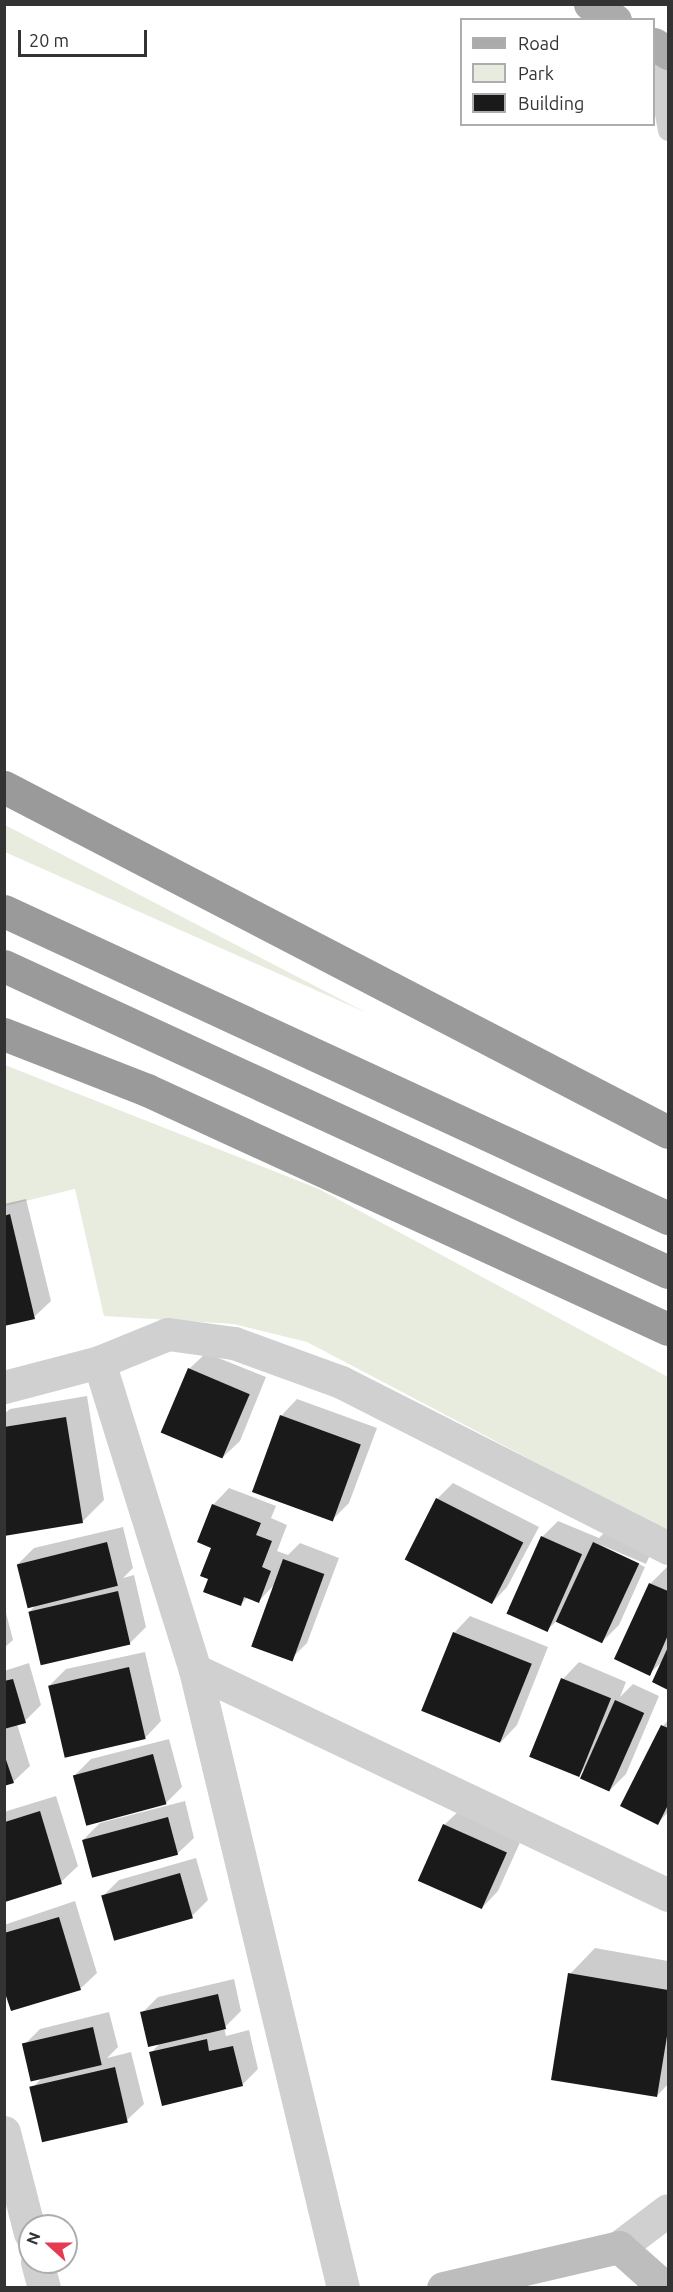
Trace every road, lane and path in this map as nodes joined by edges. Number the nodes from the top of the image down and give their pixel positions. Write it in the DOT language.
graph roads {
  1 [pos="590,4"];
  2 [pos="612,18"];
  3 [pos="655,45"];
  4 [pos="669,53"];
  5 [pos="655,55"];
  6 [pos="669,131"];
  7 [pos="4,787"];
  8 [pos="4,911"];
  9 [pos="4,966"];
  10 [pos="4,1034"];
  11 [pos="669,1132"];
  12 [pos="669,1218"];
  13 [pos="669,1272"];
  14 [pos="669,1329"];
  15 [pos="99,1362"];
  16 [pos="4,1387"];
  17 [pos="669,1548"];
  18 [pos="195,1670"];
  19 [pos="669,1895"];
  20 [pos="4,2132"];
  21 [pos="669,2210"];
  22 [pos="25,2214"];
  23 [pos="619,2247"];
  24 [pos="343,2288"];
  25 [pos="442,2288"];
  26 [pos="665,2288"];
  1 -- 2 [label="main road"];
  3 -- 4 [label="main road"];
  5 -- 6 [label="lane"];
  7 -- 11 [label="highway"];
  8 -- 12 [label="highway"];
  9 -- 13 [label="highway"];
  10 -- 14 [label="highway"];
  15 -- 16 [label="street"];
  15 -- 17 [label="street"];
  15 -- 18 [label="street"];
  18 -- 19 [label="street"];
  18 -- 24 [label="street"];
  20 -- 22 [label="street"];
  21 -- 23 [label="street"];
  23 -- 25 [label="main road"];
  23 -- 26 [label="main road"];
}
